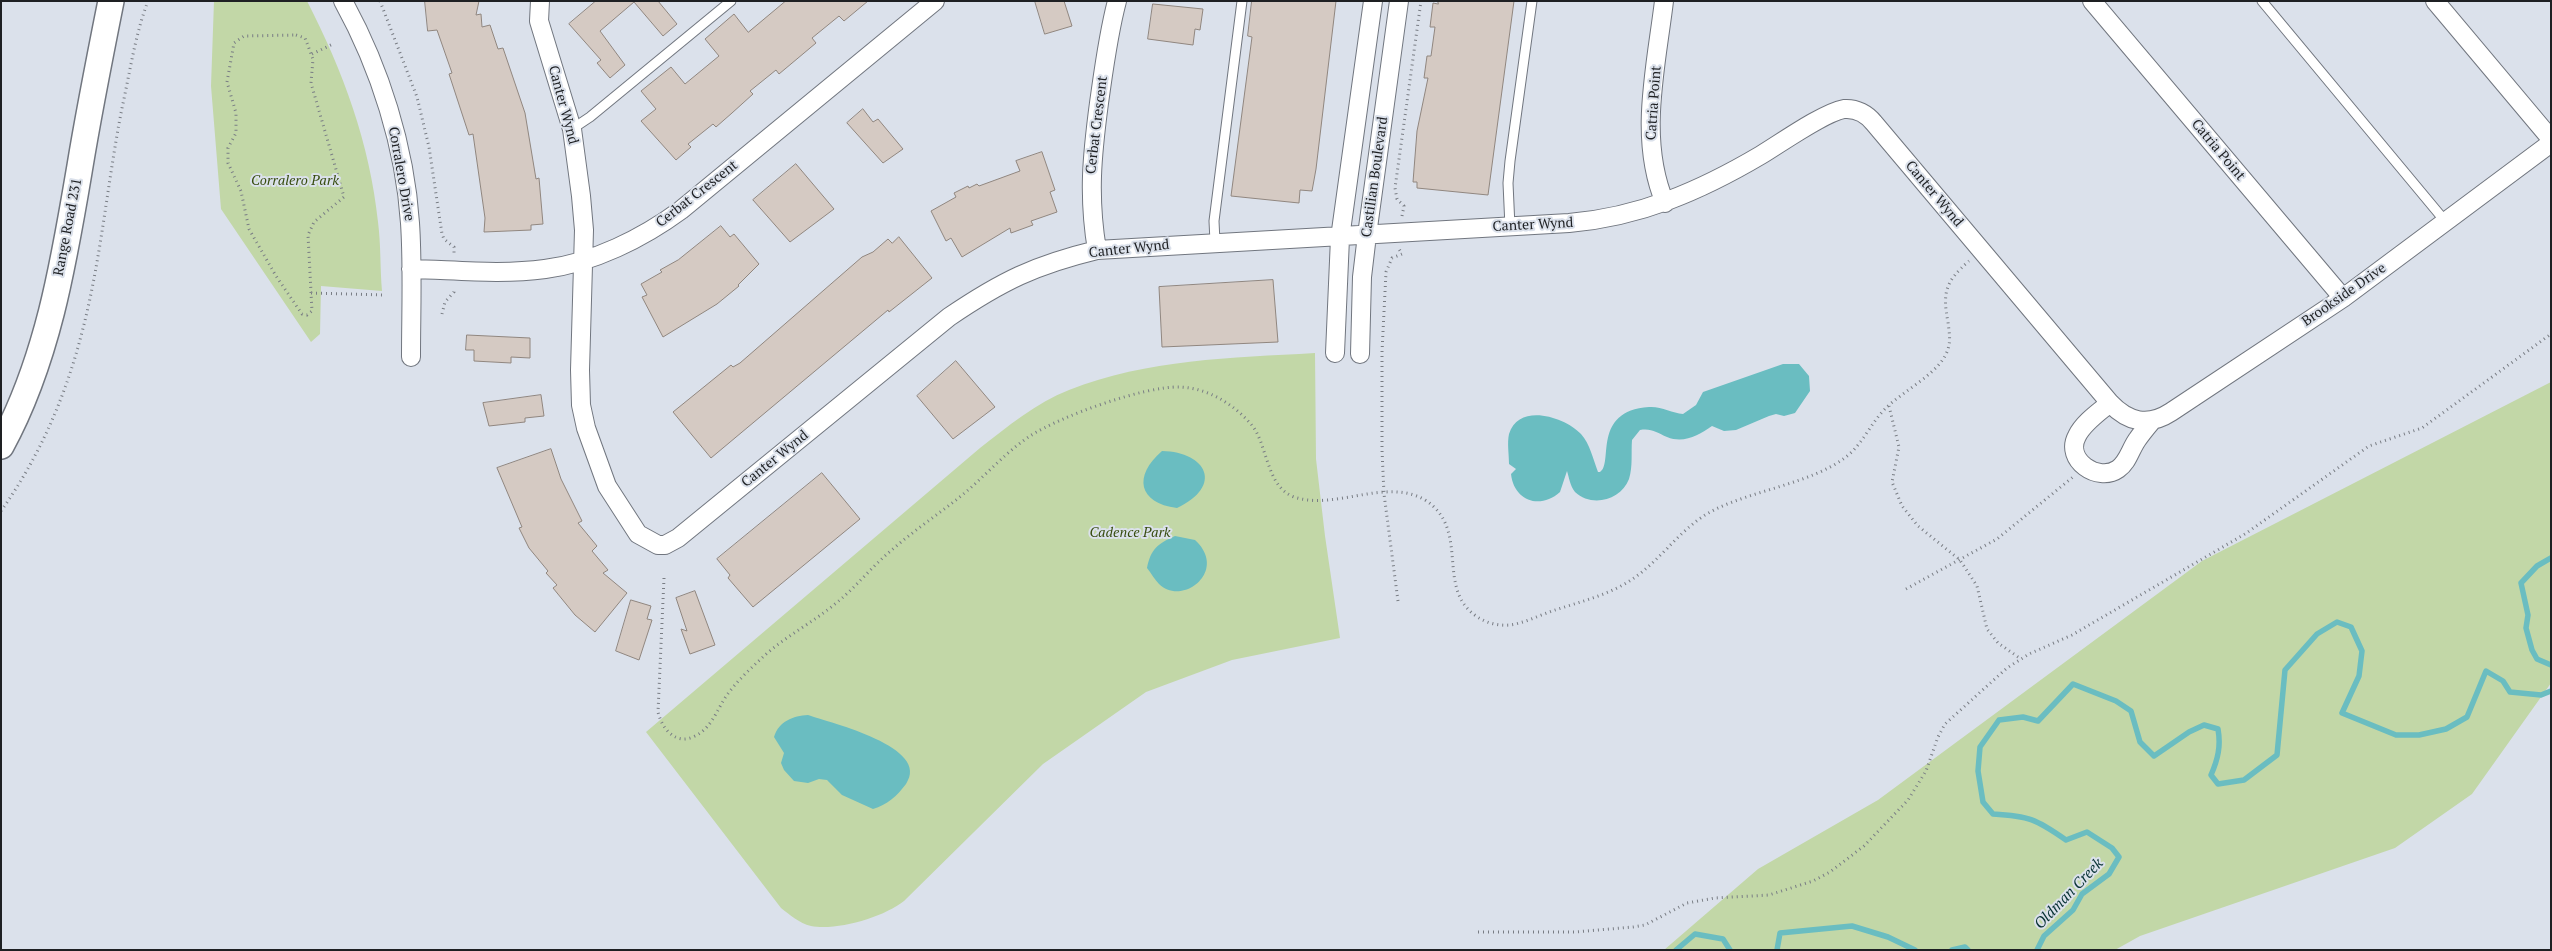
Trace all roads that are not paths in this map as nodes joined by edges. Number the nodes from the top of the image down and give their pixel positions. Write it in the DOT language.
graph roads {
  1 [pos="111,1"];
  2 [pos="122,1"];
  3 [pos="343,1"];
  4 [pos="540,1"];
  5 [pos="730,1"];
  6 [pos="935,1"];
  7 [pos="1117,1"];
  8 [pos="1242,1"];
  9 [pos="1374,1"];
  10 [pos="1399,1"];
  11 [pos="1532,1"];
  12 [pos="1664,1"];
  13 [pos="2092,1"];
  14 [pos="2262,1"];
  15 [pos="2435,1"];
  16 [pos="103,39"];
  17 [pos="572,129"];
  18 [pos="2551,141"];
  19 [pos="1665,203"];
  20 [pos="2446,221"];
  21 [pos="1510,227"];
  22 [pos="1367,235"];
  23 [pos="1340,238"];
  24 [pos="1215,242"];
  25 [pos="1097,250"];
  26 [pos="582,260"];
  27 [pos="412,268"];
  28 [pos="2343,298"];
  29 [pos="1335,353"];
  30 [pos="1360,354"];
  31 [pos="411,357"];
  32 [pos="2110,403"];
  33 [pos="2151,422"];
  34 [pos="1,446"];
  1 -- 16 [label="main road, Range Road 231"];
  2 -- 16 [label="main road"];
  3 -- 27 [label="street, Corralero Drive"];
  4 -- 17 [label="street, Canter Wynd"];
  5 -- 17 [label="lane"];
  6 -- 26 [label="street, Cerbat Crescent"];
  7 -- 25 [label="street, Cerbat Crescent"];
  8 -- 24 [label="lane"];
  9 -- 23 [label="street, Castilian Boulevard"];
  10 -- 22 [label="street, Castilian Boulevard"];
  11 -- 21 [label="lane"];
  12 -- 19 [label="street, Catria Point"];
  13 -- 28 [label="street, Catria Point"];
  14 -- 20 [label="lane"];
  15 -- 18 [label="street"];
  16 -- 34 [label="main road, Range Road 231"];
  17 -- 26 [label="street, Canter Wynd"];
  18 -- 20 [label="street, Brookside Drive"];
  19 -- 21 [label="street, Canter Wynd"];
  19 -- 32 [label="street, Canter Wynd"];
  20 -- 28 [label="street, Brookside Drive"];
  21 -- 22 [label="street, Canter Wynd"];
  22 -- 23 [label="street, Canter Wynd"];
  22 -- 30 [label="street, Castilian Boulevard"];
  23 -- 24 [label="street, Canter Wynd"];
  23 -- 29 [label="street, Castilian Boulevard"];
  24 -- 25 [label="street, Canter Wynd"];
  25 -- 26 [label="street, Canter Wynd"];
  26 -- 27 [label="street, Cerbat Crescent"];
  27 -- 31 [label="street, Corralero Drive"];
  28 -- 33 [label="street, Brookside Drive"];
  32 -- 33 [label="street, Canter Wynd"];
  32 -- 33 [label="street"];
}
